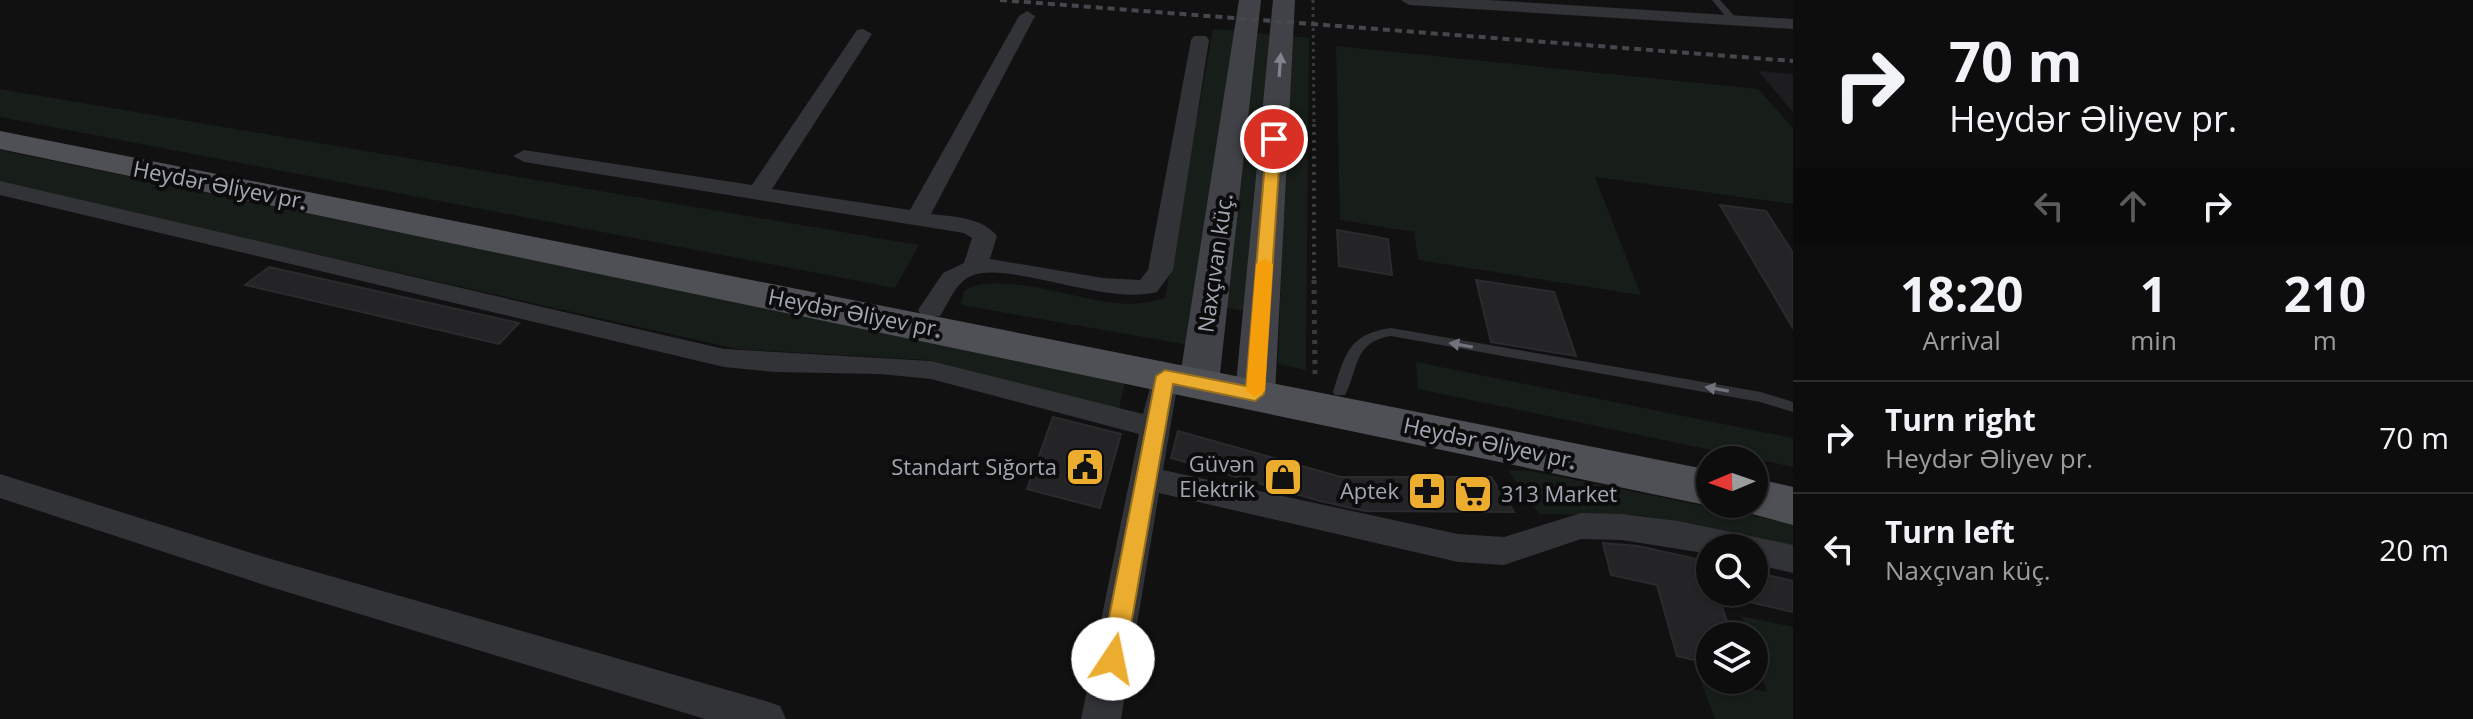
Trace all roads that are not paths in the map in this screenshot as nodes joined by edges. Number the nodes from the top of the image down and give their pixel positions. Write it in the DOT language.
graph roads {
  1 [pos="1250,0"];
  2 [pos="1284,0"];
  3 [pos="1409,0"];
  4 [pos="1716,0"];
  5 [pos="1027,16"];
  6 [pos="1734,21"];
  7 [pos="1793,24"];
  8 [pos="863,34"];
  9 [pos="1200,40"];
  10 [pos="0,128"];
  11 [pos="0,140"];
  12 [pos="524,156"];
  13 [pos="0,188"];
  14 [pos="758,193"];
  15 [pos="917,218"];
  16 [pos="975,267"];
  17 [pos="931,310"];
  18 [pos="1188,374"];
  19 [pos="1256,385"];
  20 [pos="1328,390"];
  21 [pos="1793,407"];
  22 [pos="1155,428"];
  23 [pos="1696,463"];
  24 [pos="1768,478"];
  25 [pos="1148,479"];
  26 [pos="1793,482"];
  27 [pos="1696,485"];
  28 [pos="0,486"];
  29 [pos="1768,500"];
  30 [pos="1793,506"];
  31 [pos="1696,538"];
  32 [pos="1768,553"];
  33 [pos="1793,559"];
  34 [pos="766,719"];
  35 [pos="1101,719"];
  1 -- 18 [label="main road, Naxçıvan küç."];
  19 -- 2 [label="main road, Naxçıvan küç., one-way"];
  3 -- 6 [label="street"];
  4 -- 6 [label="lane"];
  5 -- 15 [label="street"];
  6 -- 7 [label="street"];
  8 -- 14 [label="street"];
  9 -- 16 [label="street"];
  10 -- 17 [label="main road, Heydər Əliyev pr."];
  11 -- 18 [label="main road, Heydər Əliyev pr."];
  12 -- 14 [label="street"];
  13 -- 22 [label="street"];
  14 -- 15 [label="street"];
  15 -- 16 [label="street"];
  16 -- 17 [label="street"];
  17 -- 18 [label="main road, Heydər Əliyev pr."];
  18 -- 19 [label="main road, Heydər Əliyev pr."];
  18 -- 22 [label="street"];
  19 -- 20 [label="main road, Heydər Əliyev pr."];
  19 -- 27 [label="main road, Heydər Əliyev pr."];
  21 -- 20 [label="lane, one-way"];
  20 -- 23 [label="main road, Heydər Əliyev pr."];
  22 -- 25 [label="street"];
  24 -- 26 [label="main road"];
  25 -- 31 [label="street"];
  25 -- 35 [label="street"];
  28 -- 34 [label="street"];
  29 -- 30 [label="main road"];
  32 -- 33 [label="street"];
}
